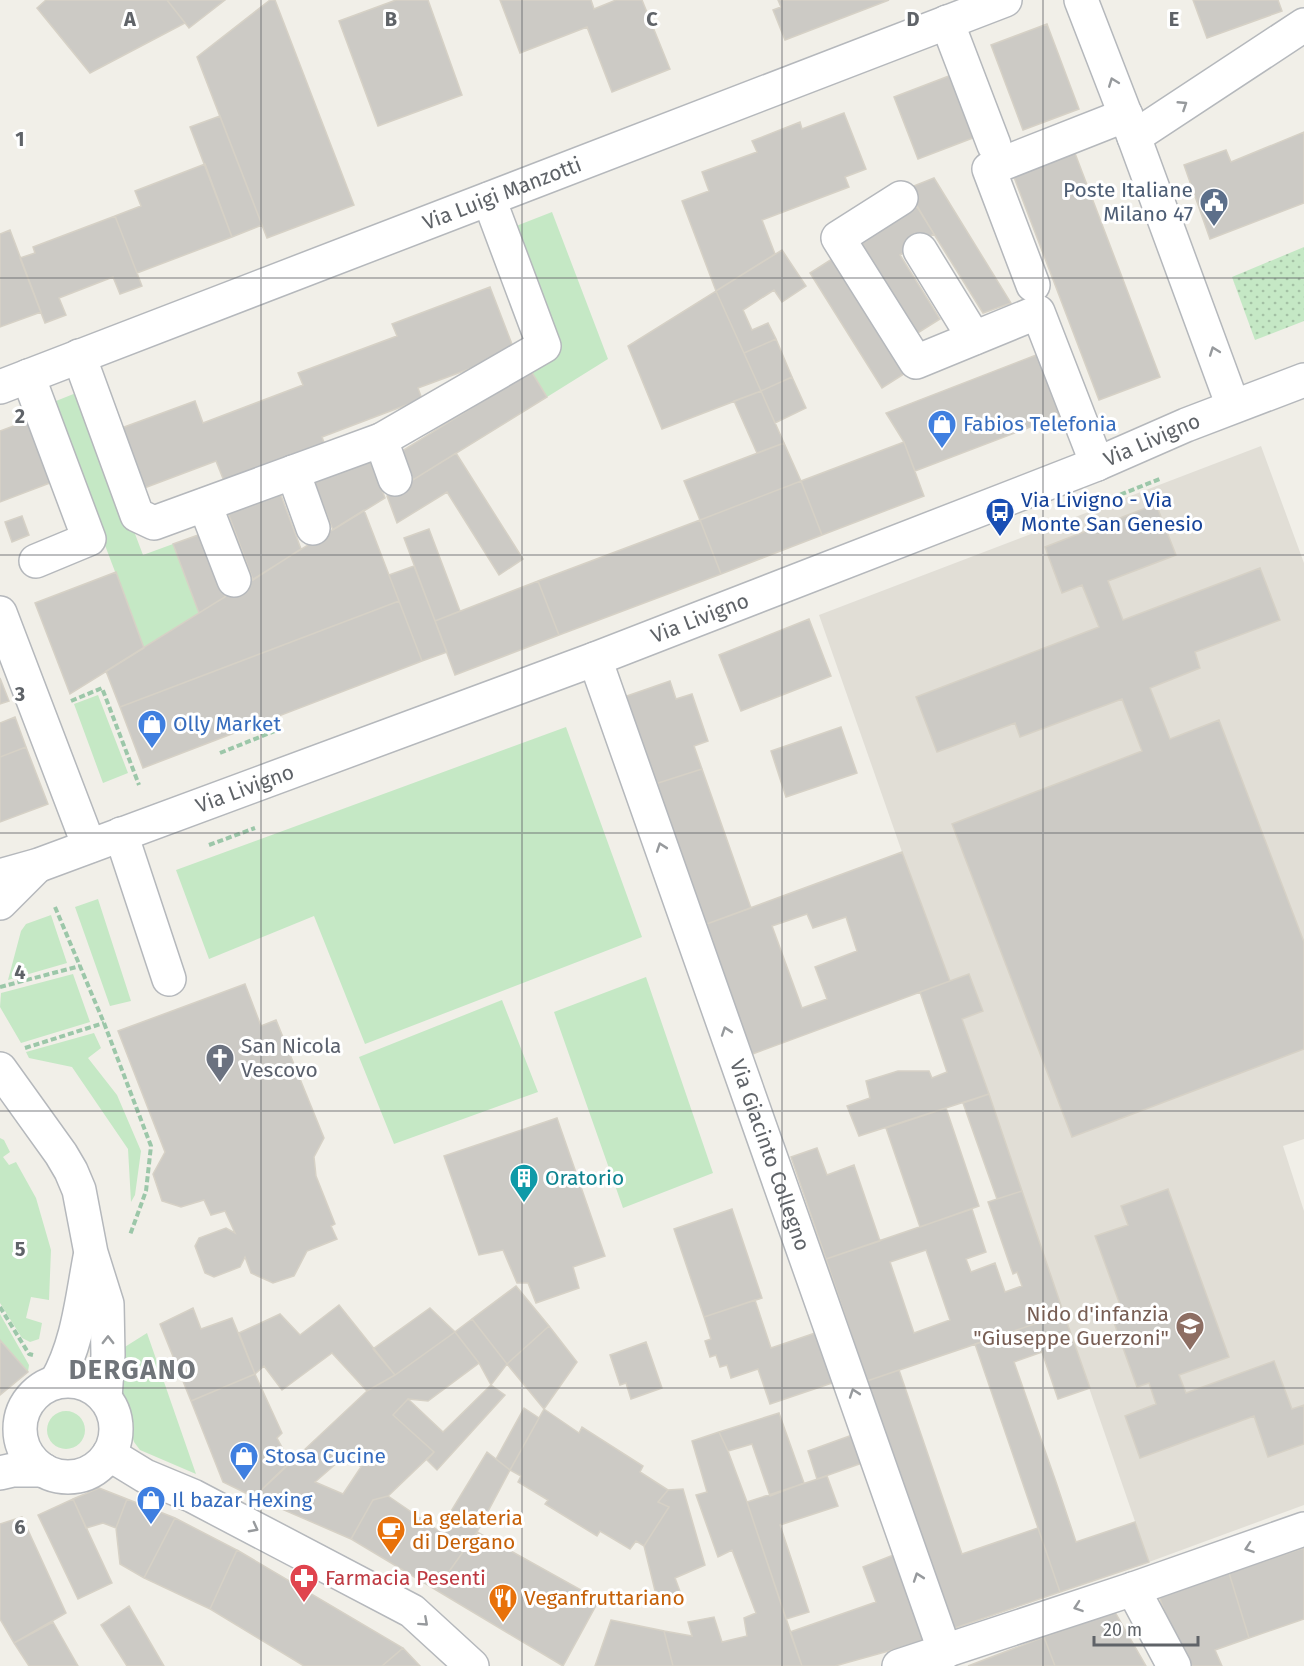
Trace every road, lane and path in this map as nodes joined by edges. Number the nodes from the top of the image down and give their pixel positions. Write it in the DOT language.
graph roads {
  1 [pos="1005,0"];
  2 [pos="1081,0"];
  3 [pos="947,22"];
  4 [pos="1304,25"];
  5 [pos="1130,126"];
  6 [pos="994,145"];
  7 [pos="901,198"];
  8 [pos="489,199"];
  9 [pos="920,250"];
  10 [pos="1033,285"];
  11 [pos="974,338"];
  12 [pos="79,356"];
  13 [pos="1304,380"];
  14 [pos="14,381"];
  15 [pos="1233,406"];
  16 [pos="381,440"];
  17 [pos="1097,464"];
  18 [pos="293,472"];
  19 [pos="1162,478"];
  20 [pos="395,479"];
  21 [pos="1108,500"];
  22 [pos="205,505"];
  23 [pos="313,528"];
  24 [pos="36,561"];
  25 [pos="234,580"];
  26 [pos="0,613"];
  27 [pos="595,659"];
  28 [pos="70,701"];
  29 [pos="282,728"];
  30 [pos="220,753"];
  31 [pos="139,785"];
  32 [pos="255,828"];
  33 [pos="121,834"];
  34 [pos="209,845"];
  35 [pos="89,846"];
  36 [pos="39,865"];
  37 [pos="0,876"];
  38 [pos="0,903"];
  39 [pos="55,908"];
  40 [pos="80,966"];
  41 [pos="169,980"];
  42 [pos="0,987"];
  43 [pos="104,1023"];
  44 [pos="9,1060"];
  45 [pos="130,1235"];
  46 [pos="91,1253"];
  47 [pos="0,1307"];
  48 [pos="37,1355"];
  49 [pos="56,1382"];
  50 [pos="105,1398"];
  51 [pos="20,1422"];
  52 [pos="0,1453"];
  53 [pos="109,1454"];
  54 [pos="43,1470"];
  55 [pos="0,1473"];
  56 [pos="1304,1529"];
  57 [pos="1133,1589"];
  58 [pos="945,1652"];
  59 [pos="472,1666"];
  60 [pos="899,1666"];
  61 [pos="1174,1666"];
  1 -- 3 [label="street, Via Luigi Manzotti"];
  5 -- 2 [label="street, one-way"];
  3 -- 6 [label="street"];
  3 -- 8 [label="street, Via Luigi Manzotti"];
  5 -- 4 [label="street, one-way"];
  5 -- 10 [label="street"];
  15 -- 5 [label="street, one-way"];
  7 -- 11 [label="street"];
  8 -- 12 [label="street, Via Luigi Manzotti"];
  8 -- 16 [label="street"];
  9 -- 11 [label="street"];
  11 -- 17 [label="street"];
  12 -- 14 [label="street, Via Luigi Manzotti"];
  12 -- 22 [label="street"];
  13 -- 15 [label="street, Via Livigno"];
  14 -- 24 [label="street"];
  15 -- 17 [label="street, Via Livigno"];
  16 -- 18 [label="street"];
  16 -- 20 [label="street"];
  17 -- 27 [label="street, Via Livigno"];
  18 -- 22 [label="street"];
  18 -- 23 [label="street"];
  19 -- 21 [label="path"];
  22 -- 25 [label="street"];
  26 -- 35 [label="street"];
  27 -- 33 [label="street, Via Livigno"];
  58 -- 27 [label="street, Via Giacinto Collegno, one-way"];
  28 -- 31 [label="path"];
  29 -- 30 [label="path"];
  32 -- 34 [label="path"];
  33 -- 35 [label="street, Via Livigno"];
  33 -- 41 [label="street"];
  35 -- 36 [label="street, Via Livigno"];
  36 -- 37 [label="street, Via Livigno"];
  36 -- 38 [label="street, Via Livigno"];
  39 -- 40 [label="path"];
  40 -- 42 [label="path"];
  40 -- 43 [label="path"];
  43 -- 44 [label="path"];
  43 -- 45 [label="path"];
  44 -- 46 [label="street"];
  46 -- 49 [label="street"];
  50 -- 46 [label="street, one-way"];
  47 -- 48 [label="path"];
  49 -- 50 [label="street"];
  49 -- 51 [label="street"];
  50 -- 53 [label="street"];
  51 -- 52 [label="street"];
  51 -- 54 [label="street"];
  53 -- 54 [label="street"];
  53 -- 59 [label="street, one-way"];
  54 -- 55 [label="street"];
  56 -- 57 [label="street, one-way"];
  57 -- 58 [label="street, one-way"];
  57 -- 61 [label="street"];
  58 -- 60 [label="street"];
}
